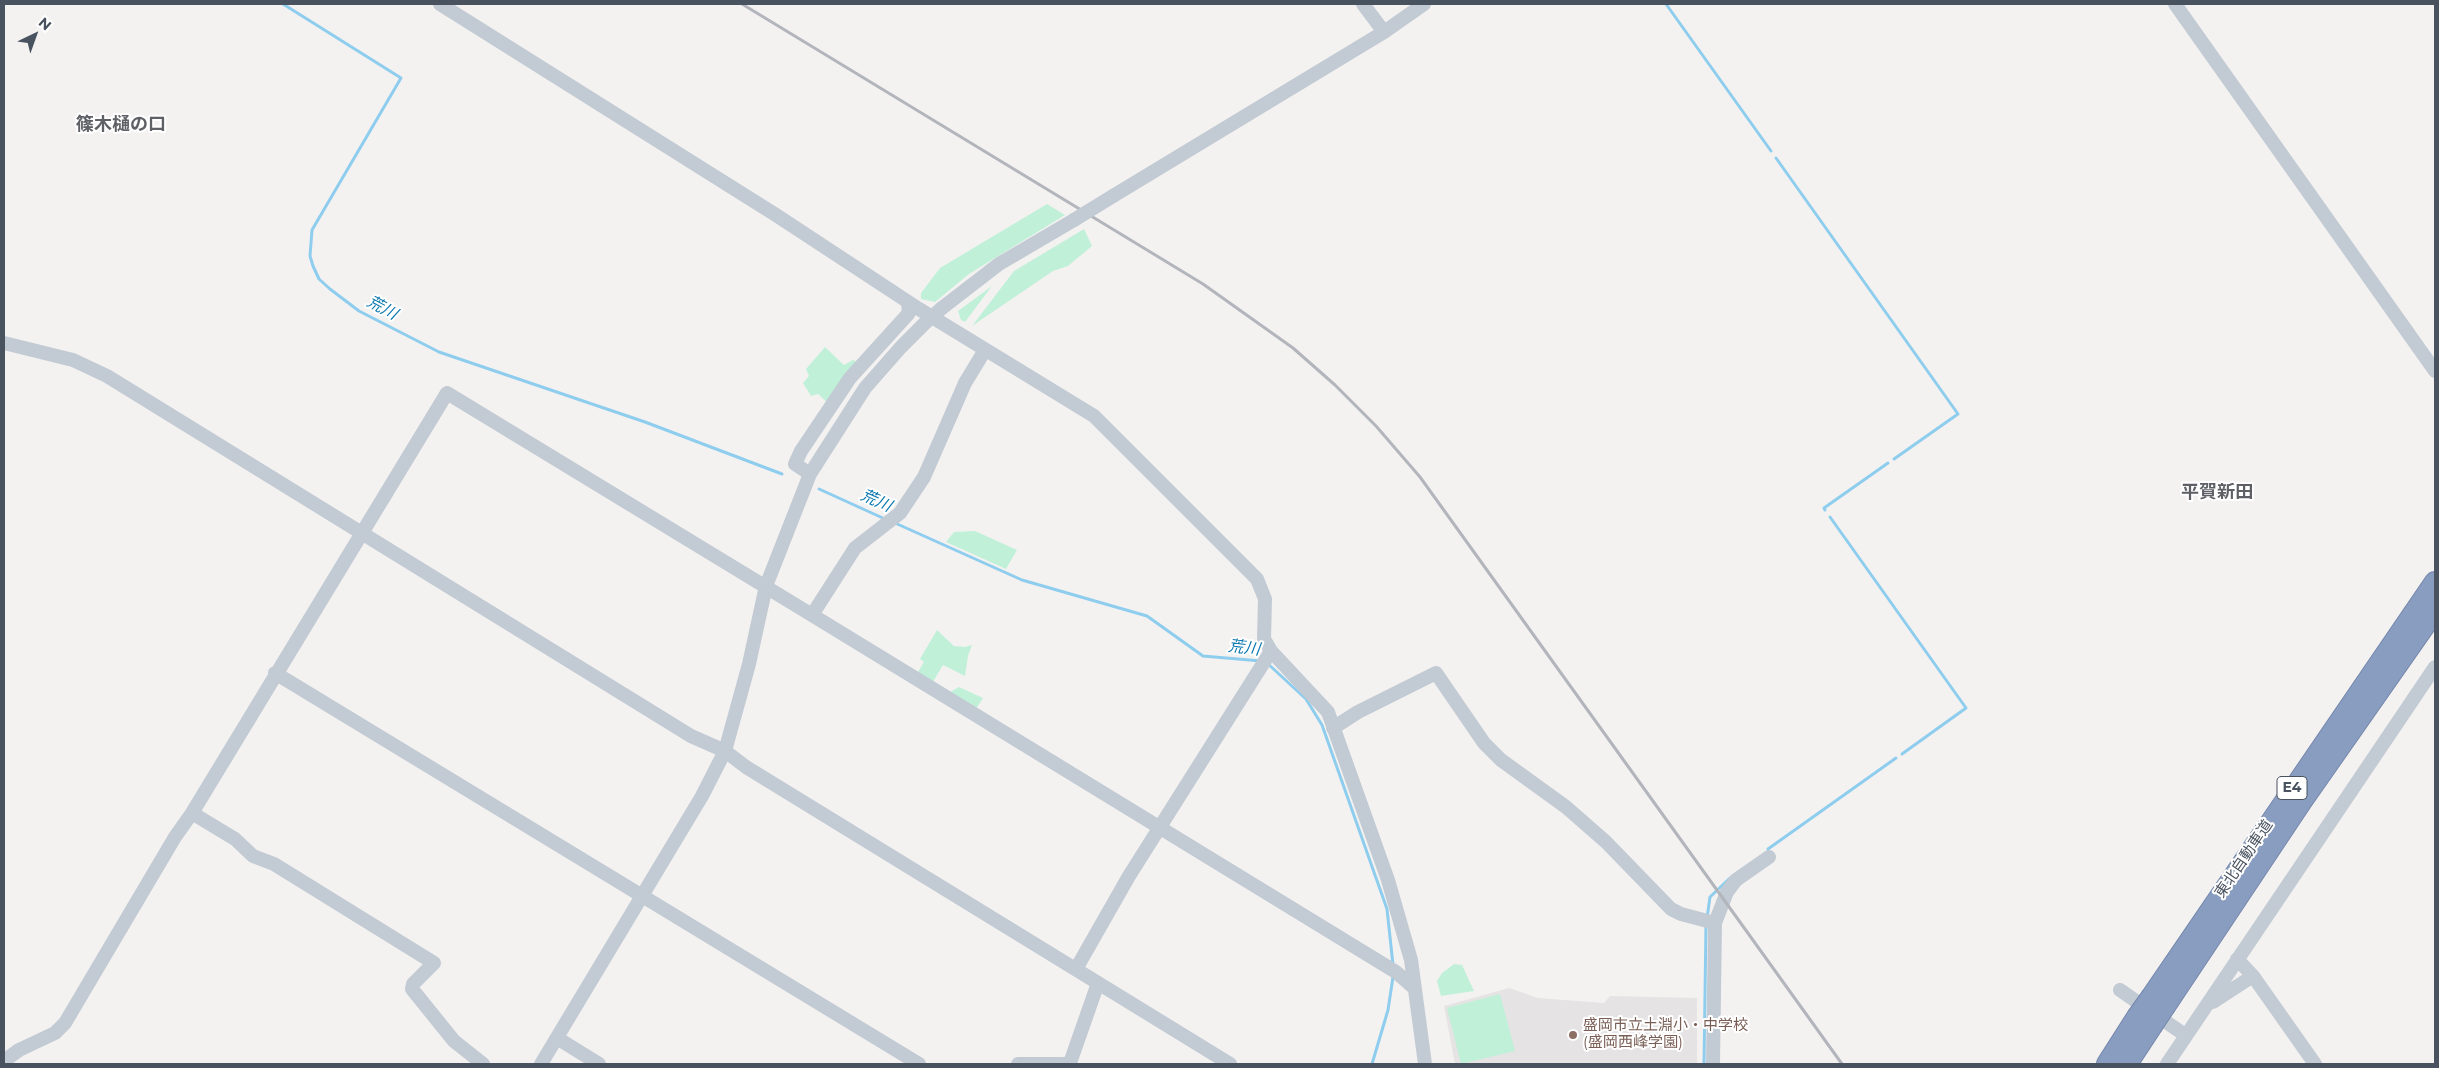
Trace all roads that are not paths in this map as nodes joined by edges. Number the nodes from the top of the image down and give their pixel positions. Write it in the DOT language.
graph roads {
  1 [pos="440,4"];
  2 [pos="1363,4"];
  3 [pos="1424,4"];
  4 [pos="2175,4"];
  5 [pos="1384,32"];
  6 [pos="908,302"];
  7 [pos="4,343"];
  8 [pos="984,350"];
  9 [pos="2435,371"];
  10 [pos="810,474"];
  11 [pos="361,534"];
  12 [pos="2435,582"];
  13 [pos="766,586"];
  14 [pos="2435,611"];
  15 [pos="812,615"];
  16 [pos="1266,657"];
  17 [pos="2435,667"];
  18 [pos="275,674"];
  19 [pos="1333,728"];
  20 [pos="725,751"];
  21 [pos="192,813"];
  22 [pos="1159,827"];
  23 [pos="1769,857"];
  24 [pos="642,896"];
  25 [pos="1709,921"];
  26 [pos="2237,959"];
  27 [pos="1076,969"];
  28 [pos="2253,976"];
  29 [pos="1098,983"];
  30 [pos="1413,987"];
  31 [pos="2120,990"];
  32 [pos="2159,1000"];
  33 [pos="2208,1006"];
  34 [pos="2145,1021"];
  35 [pos="2185,1035"];
  36 [pos="557,1038"];
  37 [pos="8,1059"];
  38 [pos="484,1064"];
  39 [pos="540,1064"];
  40 [pos="599,1064"];
  41 [pos="918,1064"];
  42 [pos="1018,1064"];
  43 [pos="1060,1064"];
  44 [pos="1064,1064"];
  45 [pos="1230,1064"];
  46 [pos="1425,1064"];
  47 [pos="1713,1064"];
  48 [pos="2107,1064"];
  49 [pos="2127,1064"];
  50 [pos="2167,1064"];
  51 [pos="2315,1064"];
  1 -- 6 [label="street"];
  2 -- 5 [label="street"];
  3 -- 5 [label="street"];
  4 -- 9 [label="street"];
  5 -- 10 [label="street, bridge"];
  6 -- 8 [label="street"];
  6 -- 10 [label="street"];
  7 -- 11 [label="street"];
  8 -- 15 [label="street"];
  8 -- 16 [label="street"];
  10 -- 13 [label="street"];
  11 -- 13 [label="street"];
  11 -- 18 [label="street"];
  11 -- 20 [label="street"];
  12 -- 32 [label="highway, 東北自動車道 / E4"];
  13 -- 15 [label="street"];
  13 -- 20 [label="street"];
  14 -- 32 [label="highway, 東北自動車道 / E4"];
  15 -- 22 [label="street"];
  16 -- 19 [label="street"];
  16 -- 22 [label="street"];
  17 -- 26 [label="street"];
  18 -- 21 [label="street"];
  18 -- 24 [label="street"];
  19 -- 25 [label="street"];
  19 -- 30 [label="street"];
  20 -- 24 [label="street"];
  20 -- 27 [label="street"];
  21 -- 37 [label="street"];
  21 -- 38 [label="street"];
  22 -- 27 [label="street"];
  22 -- 30 [label="street"];
  23 -- 25 [label="street"];
  24 -- 36 [label="street"];
  24 -- 41 [label="street"];
  25 -- 47 [label="street"];
  26 -- 28 [label="street"];
  26 -- 33 [label="street"];
  27 -- 29 [label="street"];
  28 -- 33 [label="street"];
  28 -- 51 [label="street"];
  29 -- 44 [label="street"];
  29 -- 45 [label="street"];
  30 -- 46 [label="street"];
  31 -- 35 [label="street"];
  32 -- 34 [label="highway, 東北自動車道 / E4, bridge"];
  33 -- 35 [label="street"];
  34 -- 48 [label="highway, 東北自動車道 / E4"];
  34 -- 49 [label="highway, 東北自動車道 / E4"];
  35 -- 50 [label="street"];
  36 -- 39 [label="street"];
  36 -- 40 [label="street"];
  42 -- 43 [label="street"];
}
